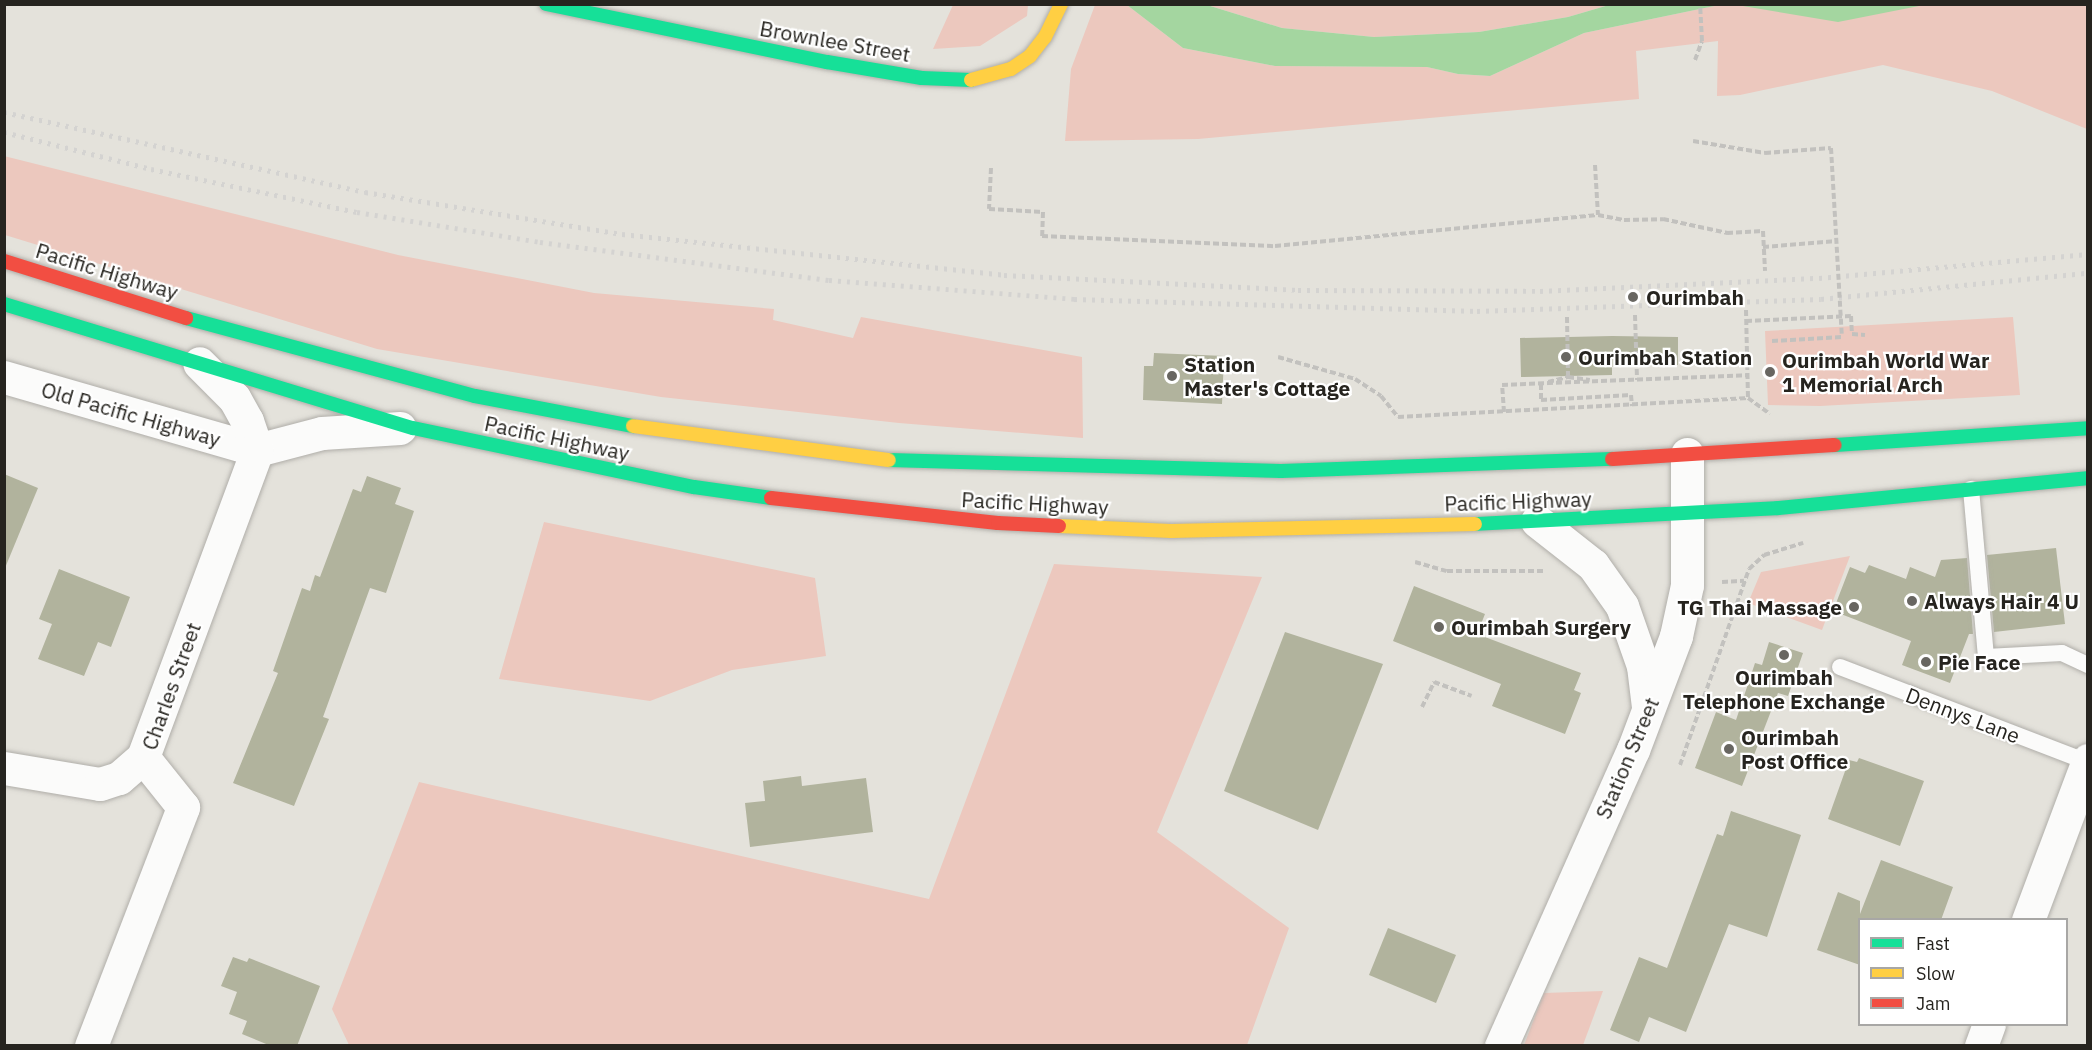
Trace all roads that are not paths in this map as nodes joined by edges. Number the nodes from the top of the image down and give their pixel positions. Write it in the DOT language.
graph roads {
  1 [pos="546,4"];
  2 [pos="1061,4"];
  3 [pos="4,261"];
  4 [pos="4,304"];
  5 [pos="199,363"];
  6 [pos="4,377"];
  7 [pos="412,428"];
  8 [pos="2088,428"];
  9 [pos="257,450"];
  10 [pos="1687,454"];
  11 [pos="2088,478"];
  12 [pos="1971,489"];
  13 [pos="1688,514"];
  14 [pos="1537,521"];
  15 [pos="2088,664"];
  16 [pos="1840,667"];
  17 [pos="1649,709"];
  18 [pos="143,757"];
  19 [pos="2087,761"];
  20 [pos="4,768"];
  21 [pos="2029,918"];
  22 [pos="1988,1026"];
  23 [pos="91,1046"];
  24 [pos="1501,1046"];
  25 [pos="1981,1046"];
  1 -- 2 [label="main road, Brownlee Street"];
  3 -- 10 [label="main road, Pacific Highway"];
  4 -- 5 [label="main road, Pacific Highway"];
  5 -- 7 [label="main road, Pacific Highway"];
  5 -- 9 [label="street"];
  6 -- 9 [label="street, Old Pacific Highway"];
  7 -- 9 [label="street"];
  7 -- 14 [label="main road, Pacific Highway"];
  8 -- 10 [label="main road, Pacific Highway"];
  9 -- 18 [label="street, Charles Street"];
  10 -- 13 [label="street, Station Street"];
  11 -- 12 [label="main road, Pacific Highway"];
  12 -- 13 [label="main road, Pacific Highway"];
  12 -- 15 [label="lane"];
  13 -- 14 [label="main road, Pacific Highway"];
  13 -- 17 [label="street, Station Street"];
  14 -- 17 [label="street"];
  16 -- 19 [label="lane, Dennys Lane"];
  17 -- 24 [label="street, Station Street"];
  18 -- 20 [label="street"];
  18 -- 23 [label="street, Charles Street"];
  19 -- 21 [label="street"];
  22 -- 25 [label="street"];
}
